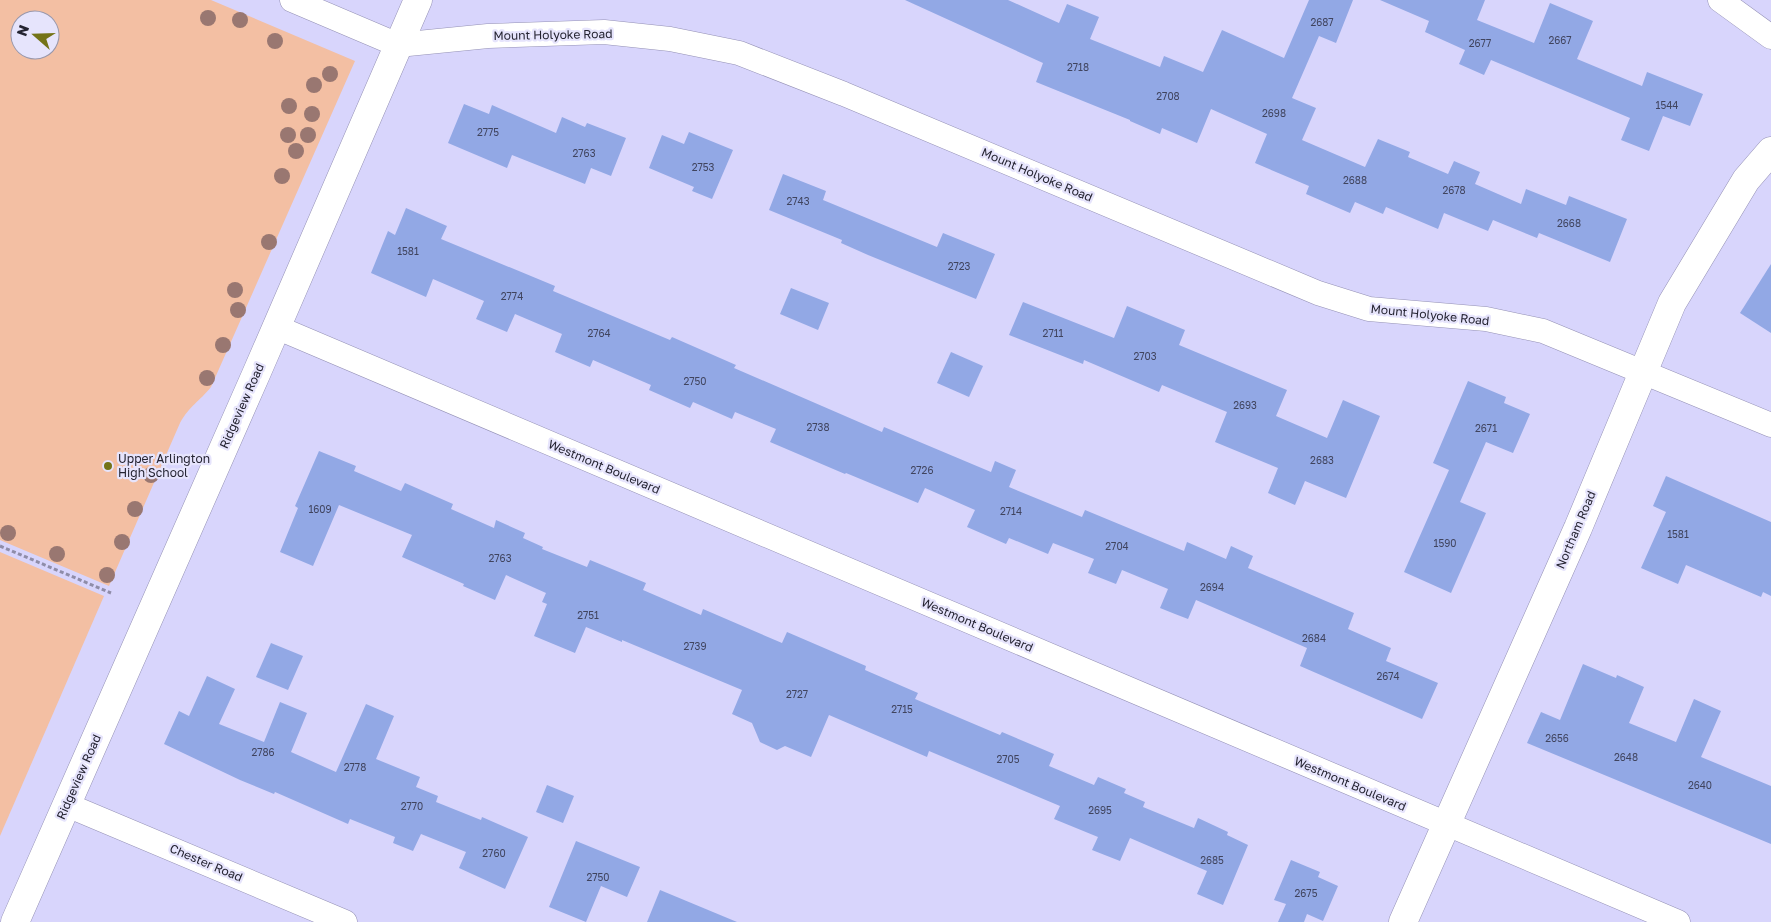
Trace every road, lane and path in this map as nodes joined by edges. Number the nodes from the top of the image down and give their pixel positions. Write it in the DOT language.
graph roads {
  1 [pos="292,0"];
  2 [pos="418,0"];
  3 [pos="1720,0"];
  4 [pos="1771,38"];
  5 [pos="398,45"];
  6 [pos="1771,151"];
  7 [pos="276,328"];
  8 [pos="1643,372"];
  9 [pos="1771,425"];
  10 [pos="0,546"];
  11 [pos="111,593"];
  12 [pos="67,805"];
  13 [pos="1446,825"];
  14 [pos="15,922"];
  15 [pos="345,922"];
  16 [pos="1403,922"];
  17 [pos="1678,922"];
  1 -- 5 [label="street, Mount Holyoke Road"];
  2 -- 5 [label="street, Ridgeview Road"];
  3 -- 4 [label="street"];
  5 -- 7 [label="street, Ridgeview Road"];
  5 -- 8 [label="street, Mount Holyoke Road"];
  6 -- 8 [label="street, Northam Road"];
  7 -- 12 [label="street, Ridgeview Road"];
  7 -- 13 [label="street, Westmont Boulevard"];
  8 -- 9 [label="street, Mount Holyoke Road"];
  8 -- 13 [label="street, Northam Road"];
  10 -- 11 [label="path"];
  12 -- 14 [label="street, Ridgeview Road"];
  12 -- 15 [label="street, Chester Road"];
  13 -- 16 [label="street, Northam Road"];
  13 -- 17 [label="street, Westmont Boulevard"];
}
